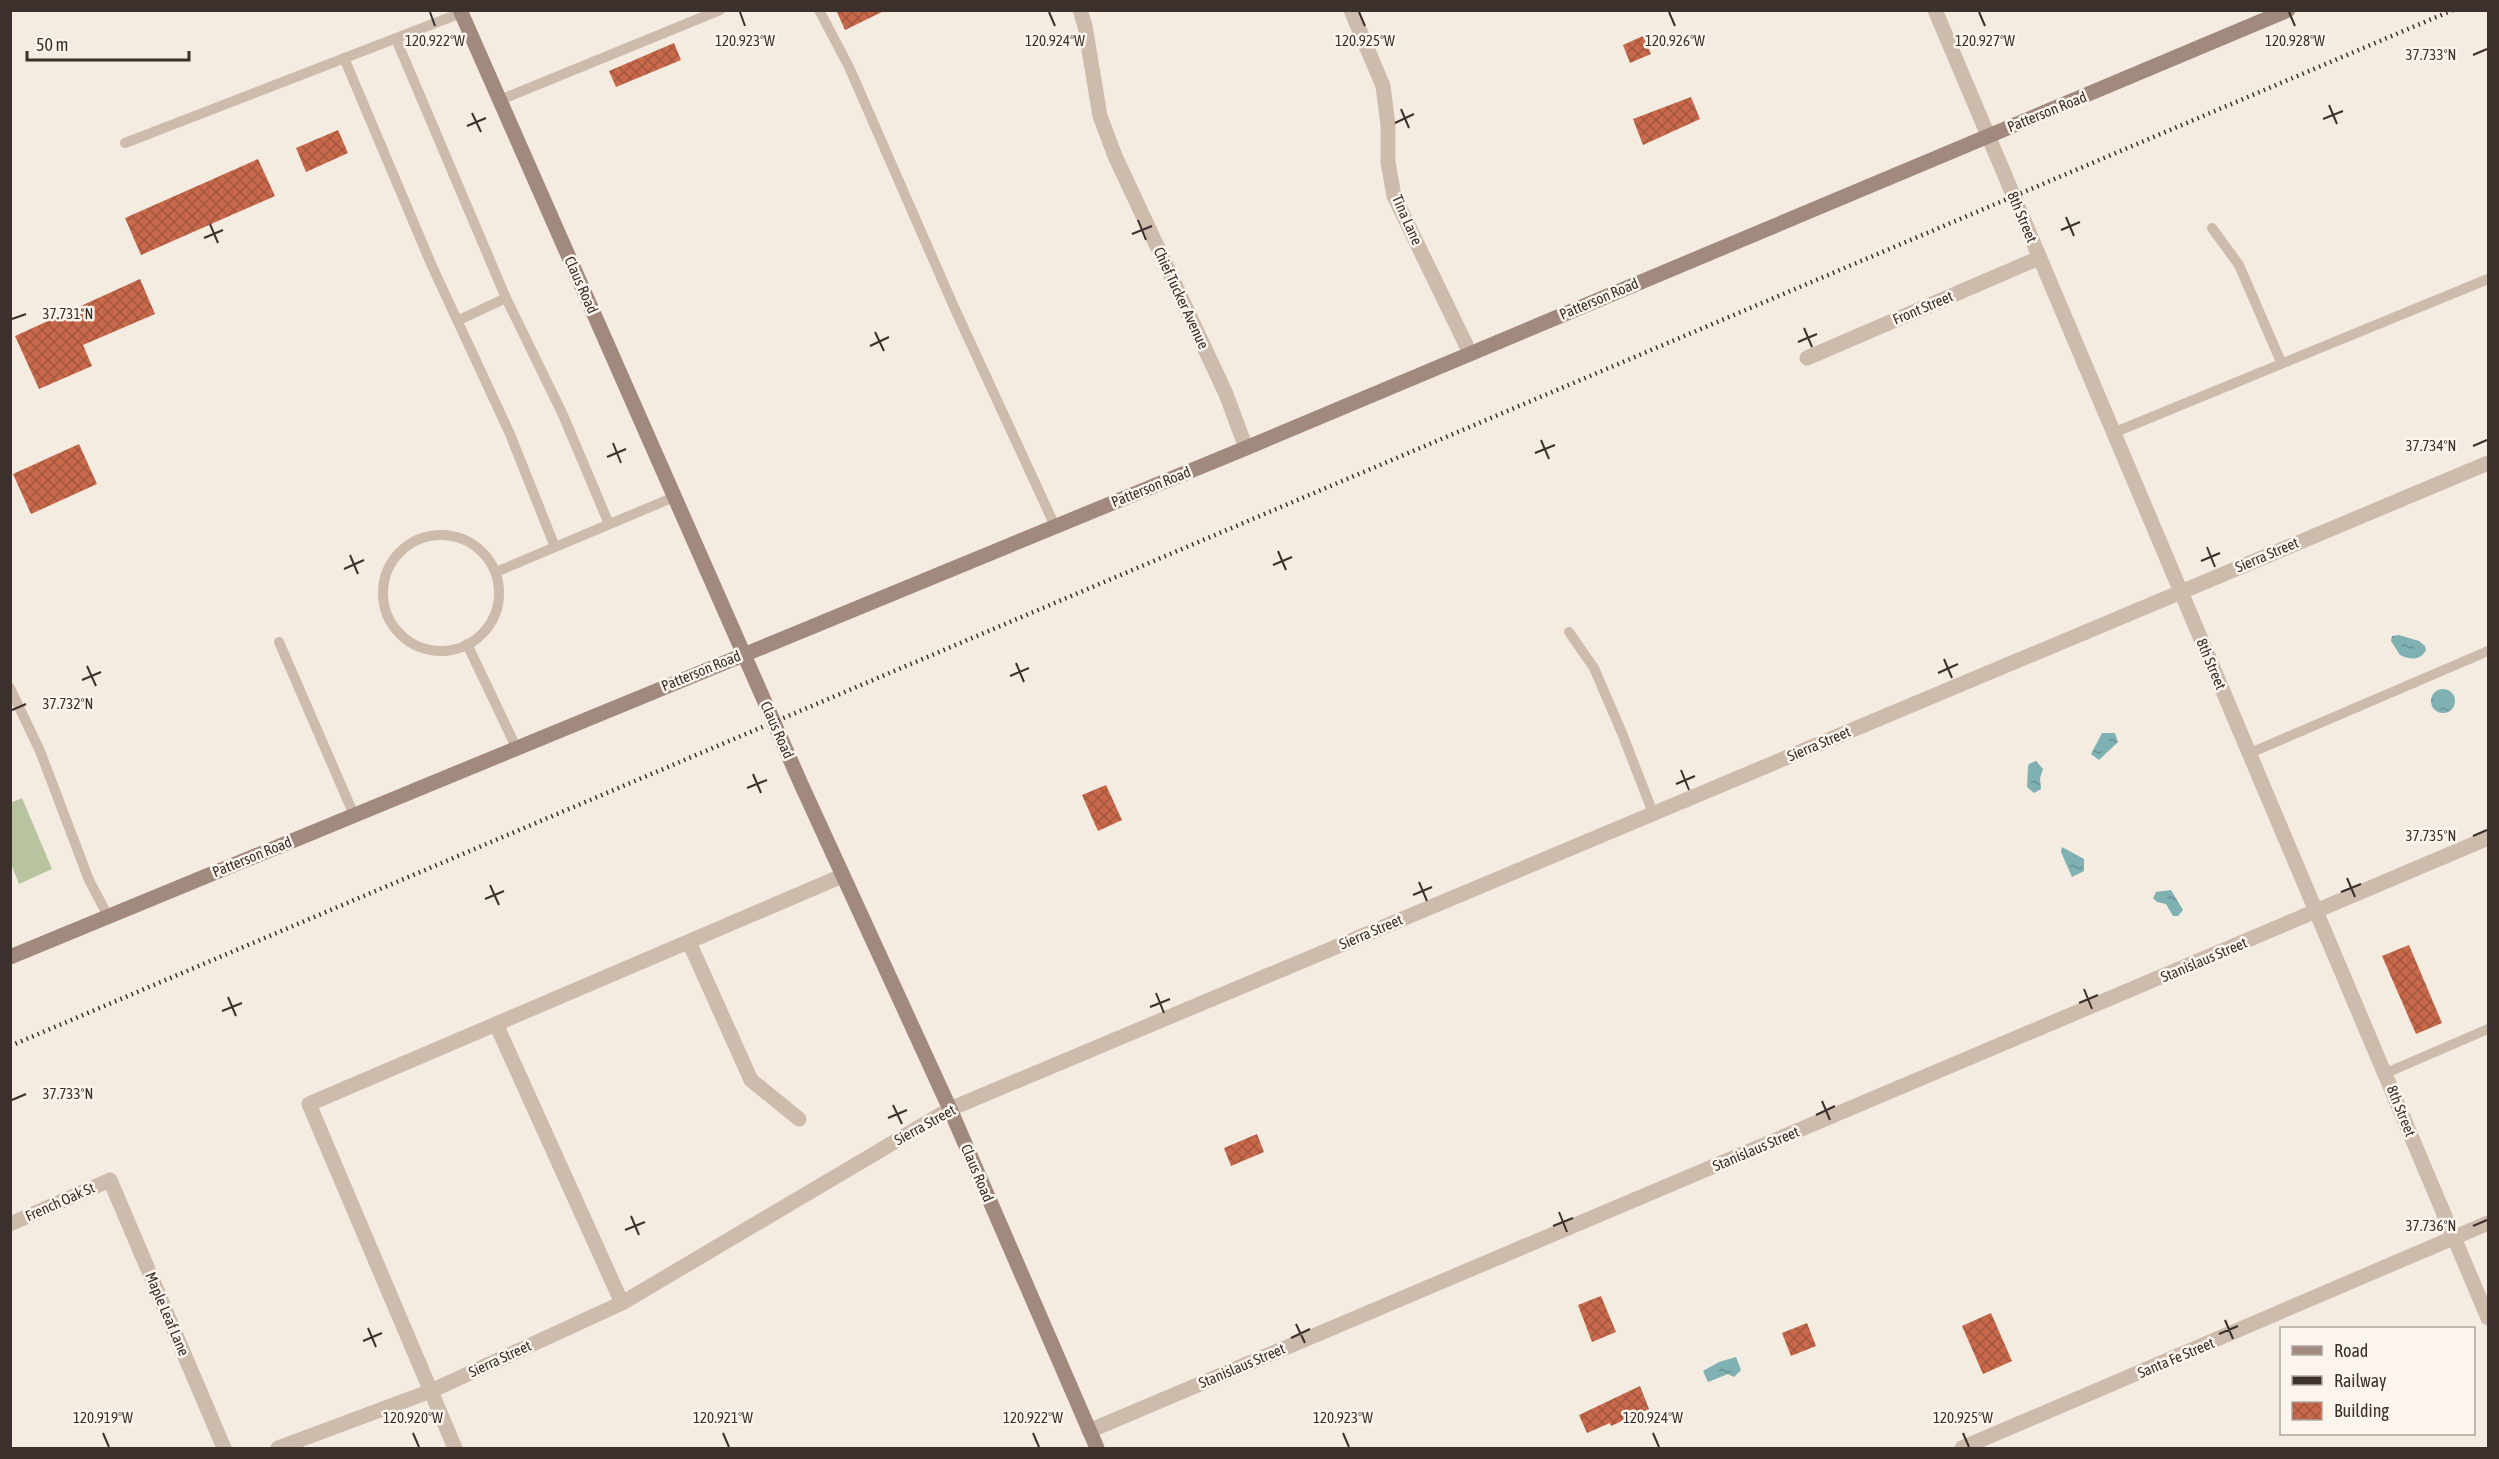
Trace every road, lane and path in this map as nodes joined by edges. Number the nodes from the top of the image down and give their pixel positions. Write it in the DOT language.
graph roads {
  1 [pos="720,10"];
  2 [pos="819,10"];
  3 [pos="1080,10"];
  4 [pos="1352,10"];
  5 [pos="1935,10"];
  6 [pos="2288,10"];
  7 [pos="461,12"];
  8 [pos="396,39"];
  9 [pos="344,58"];
  10 [pos="500,100"];
  11 [pos="1988,136"];
  12 [pos="125,143"];
  13 [pos="2212,228"];
  14 [pos="2039,258"];
  15 [pos="2488,279"];
  16 [pos="506,298"];
  17 [pos="459,320"];
  18 [pos="1470,353"];
  19 [pos="1807,358"];
  20 [pos="2281,362"];
  21 [pos="2113,433"];
  22 [pos="1246,448"];
  23 [pos="2488,463"];
  24 [pos="674,497"];
  25 [pos="609,524"];
  26 [pos="1055,526"];
  27 [pos="555,547"];
  28 [pos="496,572"];
  29 [pos="2180,592"];
  30 [pos="1569,632"];
  31 [pos="279,642"];
  32 [pos="467,644"];
  33 [pos="2488,651"];
  34 [pos="744,654"];
  35 [pos="10,688"];
  36 [pos="516,747"];
  37 [pos="2250,753"];
  38 [pos="1653,813"];
  39 [pos="354,815"];
  40 [pos="2488,838"];
  41 [pos="842,876"];
  42 [pos="2316,912"];
  43 [pos="108,916"];
  44 [pos="689,942"];
  45 [pos="10,957"];
  46 [pos="496,1024"];
  47 [pos="2488,1029"];
  48 [pos="2386,1073"];
  49 [pos="950,1109"];
  50 [pos="799,1119"];
  51 [pos="110,1180"];
  52 [pos="2488,1223"];
  53 [pos="10,1224"];
  54 [pos="2454,1239"];
  55 [pos="622,1302"];
  56 [pos="2488,1318"];
  57 [pos="430,1391"];
  58 [pos="1089,1431"];
  59 [pos="224,1449"];
  60 [pos="278,1449"];
  61 [pos="455,1449"];
  62 [pos="1097,1449"];
  63 [pos="1962,1449"];
  1 -- 10 [label="lane"];
  2 -- 26 [label="lane"];
  3 -- 22 [label="street, Chief Tucker Avenue"];
  4 -- 18 [label="street, Tina Lane"];
  5 -- 11 [label="street, 8th Street"];
  6 -- 11 [label="main road, Patterson Road"];
  7 -- 8 [label="lane"];
  7 -- 10 [label="main road, Claus Road"];
  8 -- 9 [label="lane"];
  8 -- 16 [label="lane"];
  9 -- 12 [label="lane"];
  9 -- 17 [label="lane"];
  10 -- 24 [label="main road, Claus Road"];
  11 -- 14 [label="street, 8th Street"];
  11 -- 18 [label="main road, Patterson Road"];
  13 -- 20 [label="lane"];
  14 -- 19 [label="street, Front Street"];
  14 -- 21 [label="street, 8th Street"];
  15 -- 20 [label="lane"];
  16 -- 17 [label="lane"];
  16 -- 25 [label="lane"];
  17 -- 27 [label="lane"];
  18 -- 22 [label="main road, Patterson Road"];
  20 -- 21 [label="lane"];
  21 -- 29 [label="street, 8th Street"];
  22 -- 26 [label="main road, Patterson Road"];
  23 -- 29 [label="street, Sierra Street"];
  24 -- 25 [label="lane"];
  24 -- 34 [label="main road, Claus Road"];
  25 -- 27 [label="lane"];
  26 -- 34 [label="main road, Patterson Road"];
  27 -- 28 [label="lane"];
  28 -- 32 [label="lane"];
  28 -- 32 [label="lane"];
  29 -- 37 [label="street, 8th Street"];
  29 -- 38 [label="street, Sierra Street"];
  30 -- 38 [label="lane"];
  31 -- 39 [label="lane"];
  32 -- 36 [label="lane"];
  33 -- 37 [label="lane"];
  34 -- 36 [label="main road, Patterson Road"];
  34 -- 41 [label="main road, Claus Road"];
  35 -- 43 [label="lane"];
  36 -- 39 [label="main road, Patterson Road"];
  37 -- 42 [label="street, 8th Street"];
  38 -- 49 [label="street, Sierra Street"];
  39 -- 43 [label="main road, Patterson Road"];
  40 -- 42 [label="street, Stanislaus Street"];
  41 -- 44 [label="street"];
  41 -- 49 [label="main road, Claus Road"];
  42 -- 48 [label="street, 8th Street"];
  42 -- 58 [label="street, Stanislaus Street"];
  43 -- 45 [label="main road, Patterson Road"];
  44 -- 46 [label="street"];
  44 -- 50 [label="street"];
  46 -- 55 [label="street"];
  46 -- 57 [label="street"];
  47 -- 48 [label="lane"];
  48 -- 54 [label="street, 8th Street"];
  49 -- 55 [label="street, Sierra Street"];
  49 -- 58 [label="main road, Claus Road"];
  51 -- 53 [label="street, French Oak St"];
  51 -- 59 [label="street, Maple Leaf Lane"];
  52 -- 54 [label="street, Santa Fe Street"];
  54 -- 56 [label="street, 8th Street"];
  54 -- 63 [label="street, Santa Fe Street"];
  55 -- 57 [label="street, Sierra Street"];
  57 -- 60 [label="street, Sierra Street"];
  57 -- 61 [label="street"];
  58 -- 62 [label="main road, Claus Road"];
}
